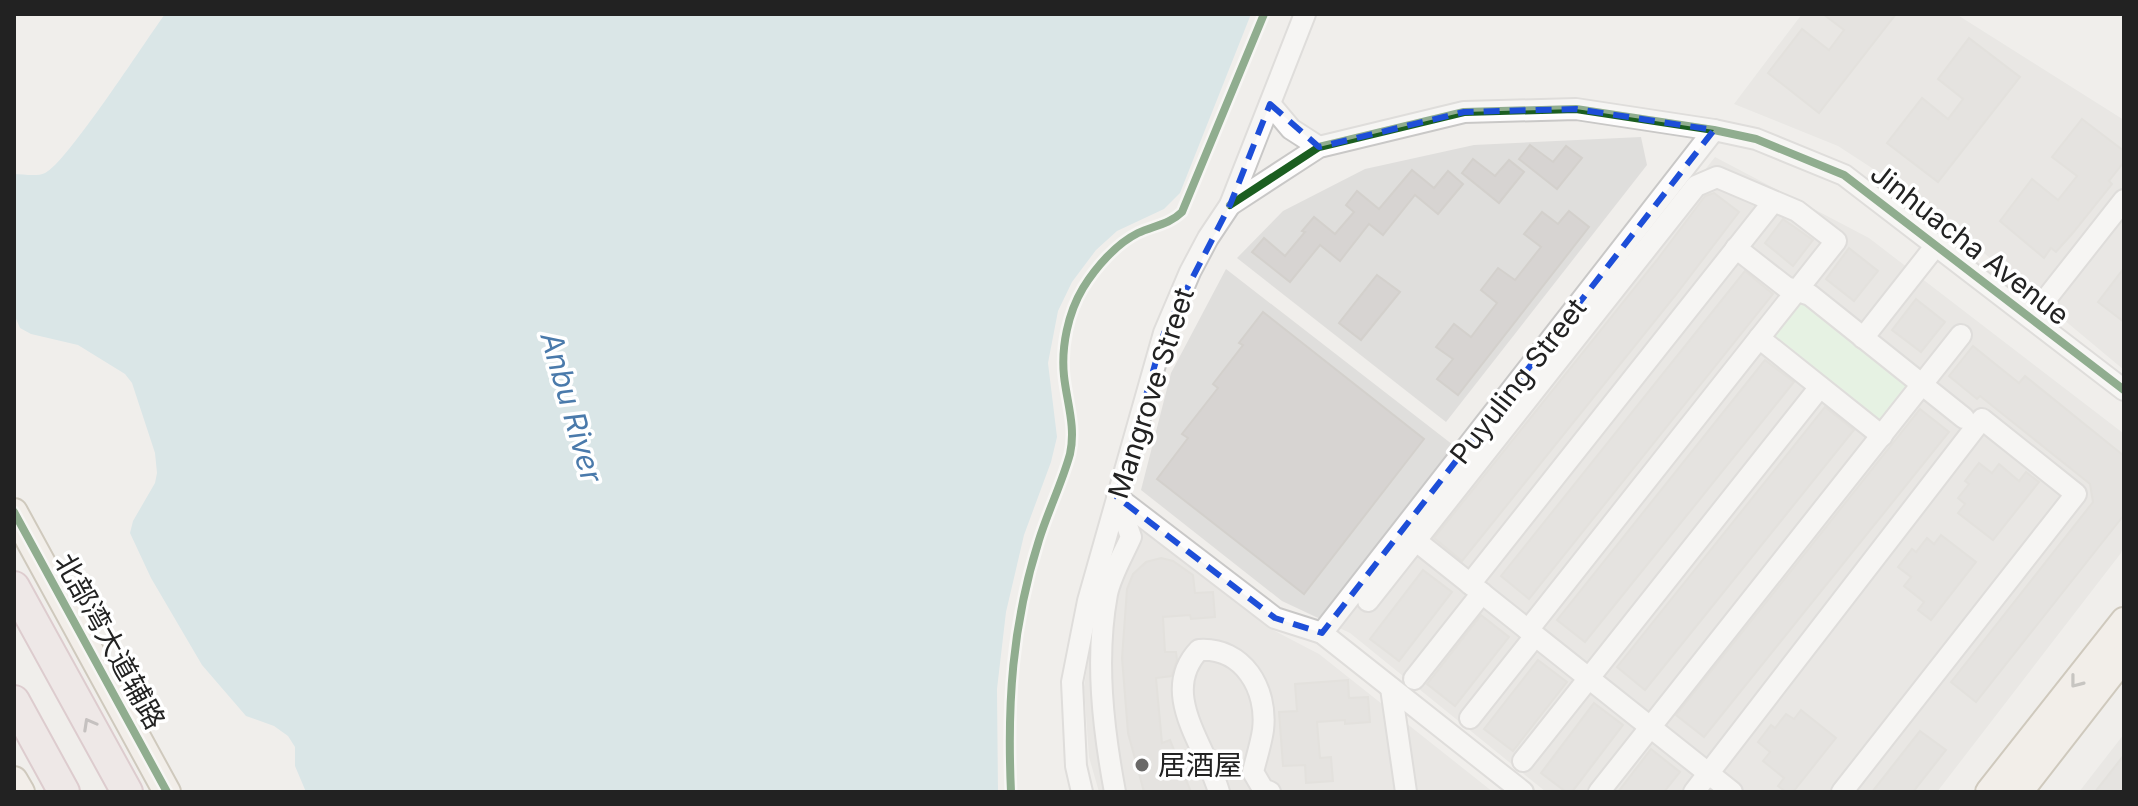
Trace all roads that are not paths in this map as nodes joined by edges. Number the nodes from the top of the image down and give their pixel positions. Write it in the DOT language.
graph roads {
  1 [pos="1305,14"];
  2 [pos="1270,104"];
  3 [pos="1714,130"];
  4 [pos="1319,147"];
  5 [pos="2124,200"];
  6 [pos="1773,202"];
  7 [pos="1230,205"];
  8 [pos="1937,244"];
  9 [pos="1736,248"];
  10 [pos="1797,291"];
  11 [pos="2031,318"];
  12 [pos="1961,335"];
  13 [pos="1759,338"];
  14 [pos="1863,338"];
  15 [pos="1922,385"];
  16 [pos="1820,387"];
  17 [pos="2124,390"];
  18 [pos="1964,418"];
  19 [pos="1882,436"];
  20 [pos="1117,497"];
  21 [pos="14,512"];
  22 [pos="1415,540"];
  23 [pos="14,587"];
  24 [pos="1476,588"];
  25 [pos="1368,601"];
  26 [pos="2124,621"];
  27 [pos="1322,633"];
  28 [pos="1531,633"];
  29 [pos="2124,657"];
  30 [pos="1588,678"];
  31 [pos="1414,679"];
  32 [pos="1391,688"];
  33 [pos="14,701"];
  34 [pos="1470,718"];
  35 [pos="1650,727"];
  36 [pos="1523,761"];
  37 [pos="1709,774"];
  38 [pos="14,780"];
  39 [pos="21,792"];
  40 [pos="64,792"];
  41 [pos="127,792"];
  42 [pos="167,792"];
  43 [pos="1082,792"];
  44 [pos="1115,792"];
  45 [pos="1219,792"];
  46 [pos="1270,792"];
  47 [pos="1406,792"];
  48 [pos="1523,792"];
  49 [pos="1599,792"];
  50 [pos="1694,792"];
  51 [pos="1732,792"];
  52 [pos="1842,792"];
  53 [pos="1989,792"];
  54 [pos="2019,792"];
  1 -- 2 [label="street, Mangrove Street"];
  2 -- 4 [label="street"];
  2 -- 7 [label="street, Mangrove Street"];
  3 -- 4 [label="street, Jinhuacha Avenue"];
  3 -- 8 [label="street, Jinhuacha Avenue"];
  3 -- 27 [label="street, Puyuling Street"];
  4 -- 7 [label="street, Jinhuacha Avenue"];
  5 -- 11 [label="street"];
  6 -- 9 [label="street"];
  6 -- 10 [label="street"];
  6 -- 22 [label="street"];
  7 -- 20 [label="street, Mangrove Street"];
  8 -- 11 [label="street, Jinhuacha Avenue"];
  8 -- 14 [label="street"];
  9 -- 10 [label="street"];
  9 -- 24 [label="street"];
  10 -- 13 [label="street"];
  10 -- 14 [label="street"];
  11 -- 17 [label="street, Jinhuacha Avenue"];
  12 -- 15 [label="street"];
  13 -- 16 [label="street"];
  13 -- 28 [label="street"];
  14 -- 15 [label="street"];
  15 -- 18 [label="street"];
  15 -- 19 [label="street"];
  16 -- 19 [label="street"];
  16 -- 30 [label="street"];
  19 -- 35 [label="street"];
  20 -- 27 [label="street"];
  20 -- 43 [label="street, Mangrove Street"];
  20 -- 44 [label="street"];
  21 -- 42 [label="main road, 北部湾大道辅路"];
  22 -- 24 [label="street"];
  22 -- 25 [label="street"];
  41 -- 23 [label="highway, one-way"];
  24 -- 28 [label="street"];
  24 -- 31 [label="street"];
  26 -- 53 [label="main road, one-way"];
  27 -- 32 [label="street"];
  28 -- 30 [label="street"];
  28 -- 34 [label="street"];
  29 -- 54 [label="main road"];
  30 -- 35 [label="street"];
  30 -- 36 [label="street"];
  32 -- 47 [label="street"];
  32 -- 48 [label="street"];
  33 -- 40 [label="highway"];
  35 -- 37 [label="street"];
  35 -- 49 [label="street"];
  37 -- 50 [label="street"];
  37 -- 51 [label="street"];
  37 -- 52 [label="street"];
  38 -- 39 [label="main road"];
  45 -- 46 [label="street"];
}
